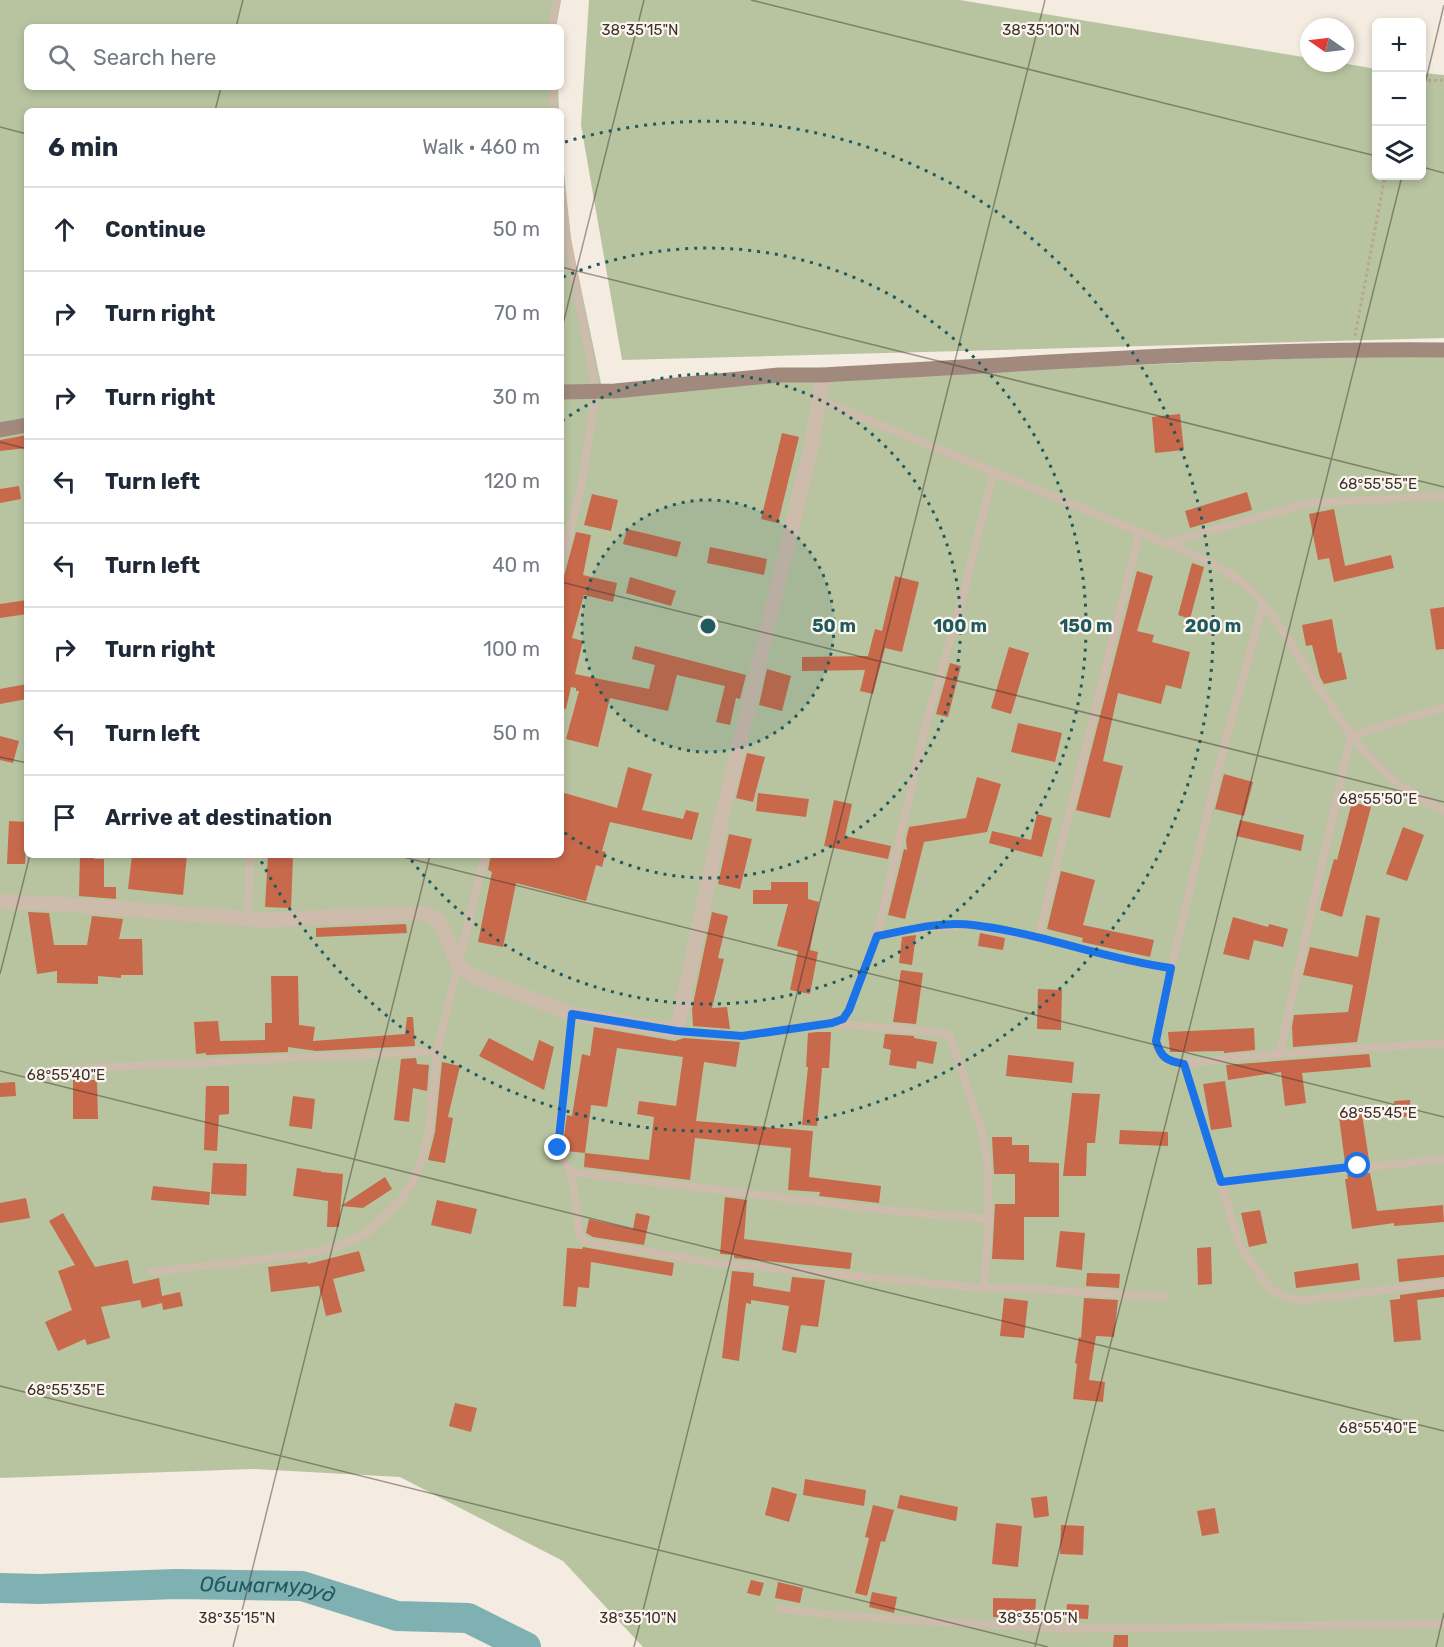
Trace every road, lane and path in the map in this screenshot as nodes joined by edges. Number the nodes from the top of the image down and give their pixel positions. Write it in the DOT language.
graph roads {
  1 [pos="556,0"];
  2 [pos="552,24"];
  3 [pos="1444,80"];
  4 [pos="1426,81"];
  5 [pos="553,90"];
  6 [pos="553,108"];
  7 [pos="1384,180"];
  8 [pos="564,214"];
  9 [pos="1353,350"];
  10 [pos="1444,350"];
  11 [pos="823,375"];
  12 [pos="596,391"];
  13 [pos="564,392"];
  14 [pos="820,400"];
  15 [pos="24,426"];
  16 [pos="0,430"];
  17 [pos="994,471"];
  18 [pos="1444,496"];
  19 [pos="1139,533"];
  20 [pos="1166,543"];
  21 [pos="564,553"];
  22 [pos="1263,604"];
  23 [pos="1444,707"];
  24 [pos="1351,736"];
  25 [pos="1444,811"];
  26 [pos="250,858"];
  27 [pos="484,858"];
  28 [pos="0,902"];
  29 [pos="248,920"];
  30 [pos="877,936"];
  31 [pos="1038,938"];
  32 [pos="459,966"];
  33 [pos="1171,968"];
  34 [pos="572,1014"];
  35 [pos="832,1023"];
  36 [pos="677,1031"];
  37 [pos="1444,1042"];
  38 [pos="437,1051"];
  39 [pos="1279,1054"];
  40 [pos="1184,1064"];
  41 [pos="72,1069"];
  42 [pos="1444,1159"];
  43 [pos="571,1172"];
  44 [pos="1221,1182"];
  45 [pos="989,1219"];
  46 [pos="151,1272"];
  47 [pos="1444,1283"];
  48 [pos="984,1288"];
  49 [pos="1166,1297"];
  50 [pos="780,1609"];
  51 [pos="1444,1624"];
  1 -- 2 [label="lane"];
  3 -- 4 [label="path"];
  5 -- 6 [label="lane"];
  7 -- 9 [label="path"];
  8 -- 12 [label="lane"];
  9 -- 10 [label="street"];
  9 -- 11 [label="street"];
  11 -- 12 [label="street"];
  11 -- 14 [label="street"];
  12 -- 13 [label="street"];
  12 -- 21 [label="lane"];
  14 -- 17 [label="lane"];
  14 -- 36 [label="street"];
  15 -- 16 [label="street"];
  17 -- 19 [label="lane"];
  17 -- 30 [label="lane"];
  18 -- 20 [label="lane"];
  19 -- 20 [label="lane"];
  19 -- 31 [label="lane"];
  20 -- 22 [label="lane"];
  22 -- 24 [label="lane"];
  22 -- 33 [label="lane"];
  23 -- 24 [label="lane"];
  24 -- 25 [label="lane"];
  24 -- 39 [label="lane"];
  26 -- 29 [label="lane"];
  27 -- 32 [label="lane"];
  28 -- 29 [label="street"];
  29 -- 32 [label="street"];
  30 -- 31 [label="lane"];
  30 -- 35 [label="lane"];
  31 -- 33 [label="lane"];
  32 -- 34 [label="street"];
  32 -- 38 [label="lane"];
  33 -- 40 [label="lane"];
  34 -- 36 [label="street"];
  34 -- 43 [label="lane"];
  35 -- 36 [label="lane"];
  35 -- 45 [label="lane"];
  37 -- 39 [label="lane"];
  38 -- 41 [label="lane"];
  38 -- 46 [label="lane"];
  39 -- 40 [label="lane"];
  40 -- 44 [label="lane"];
  42 -- 44 [label="lane"];
  43 -- 45 [label="lane"];
  43 -- 48 [label="lane"];
  44 -- 47 [label="lane"];
  45 -- 48 [label="lane"];
  48 -- 49 [label="lane"];
  50 -- 51 [label="lane"];
}
